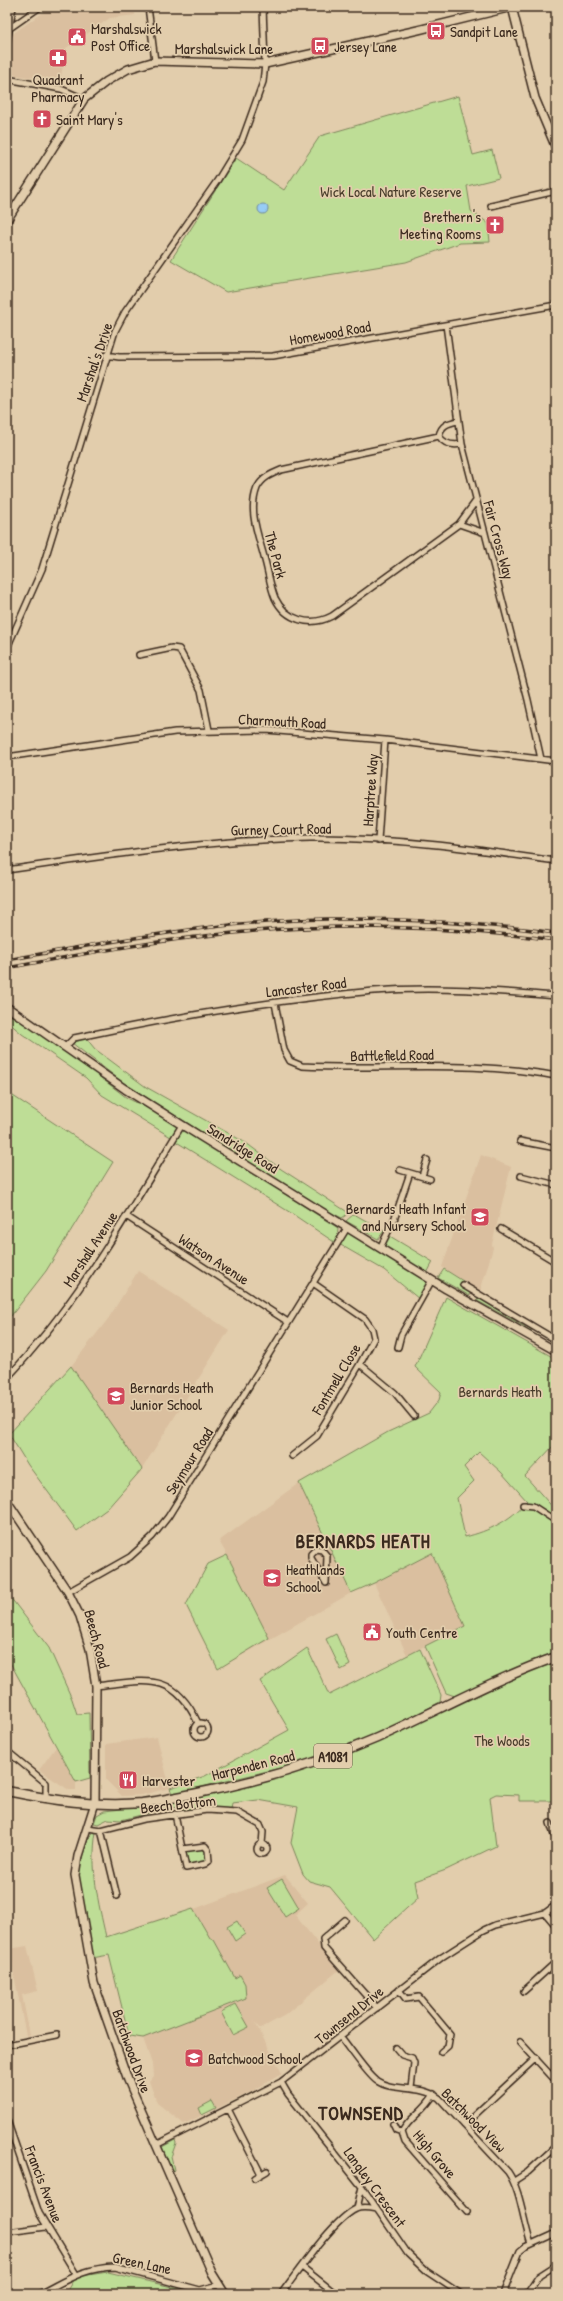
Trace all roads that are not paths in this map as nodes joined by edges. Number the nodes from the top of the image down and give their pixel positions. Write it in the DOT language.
graph roads {
  1 [pos="13,7"];
  2 [pos="40,7"];
  3 [pos="148,7"];
  4 [pos="263,7"];
  5 [pos="512,7"];
  6 [pos="10,28"];
  7 [pos="7,42"];
  8 [pos="155,61"];
  9 [pos="265,64"];
  10 [pos="7,79"];
  11 [pos="84,99"];
  12 [pos="556,148"];
  13 [pos="556,191"];
  14 [pos="491,206"];
  15 [pos="7,220"];
  16 [pos="556,305"];
  17 [pos="446,325"];
  18 [pos="106,355"];
  19 [pos="458,421"];
  20 [pos="439,436"];
  21 [pos="462,444"];
  22 [pos="476,501"];
  23 [pos="459,524"];
  24 [pos="484,533"];
  25 [pos="7,648"];
  26 [pos="139,655"];
  27 [pos="209,730"];
  28 [pos="385,740"];
  29 [pos="7,757"];
  30 [pos="541,759"];
  31 [pos="556,761"];
  32 [pos="378,841"];
  33 [pos="556,861"];
  34 [pos="7,870"];
  35 [pos="556,996"];
  36 [pos="276,1003"];
  37 [pos="7,1007"];
  38 [pos="65,1047"];
  39 [pos="556,1076"];
  40 [pos="182,1125"];
  41 [pos="520,1141"];
  42 [pos="556,1148"];
  43 [pos="427,1160"];
  44 [pos="400,1170"];
  45 [pos="410,1173"];
  46 [pos="422,1176"];
  47 [pos="521,1176"];
  48 [pos="430,1179"];
  49 [pos="556,1185"];
  50 [pos="126,1216"];
  51 [pos="347,1228"];
  52 [pos="501,1229"];
  53 [pos="380,1248"];
  54 [pos="556,1262"];
  55 [pos="432,1280"];
  56 [pos="313,1283"];
  57 [pos="462,1285"];
  58 [pos="477,1294"];
  59 [pos="471,1303"];
  60 [pos="288,1322"];
  61 [pos="537,1329"];
  62 [pos="532,1338"];
  63 [pos="556,1340"];
  64 [pos="398,1347"];
  65 [pos="556,1352"];
  66 [pos="360,1364"];
  67 [pos="7,1378"];
  68 [pos="336,1404"];
  69 [pos="342,1407"];
  70 [pos="414,1416"];
  71 [pos="294,1447"];
  72 [pos="298,1452"];
  73 [pos="292,1456"];
  74 [pos="7,1501"];
  75 [pos="524,1505"];
  76 [pos="556,1521"];
  77 [pos="326,1583"];
  78 [pos="68,1592"];
  79 [pos="556,1657"];
  80 [pos="96,1686"];
  81 [pos="198,1723"];
  82 [pos="7,1751"];
  83 [pos="7,1791"];
  84 [pos="46,1799"];
  85 [pos="96,1803"];
  86 [pos="175,1814"];
  87 [pos="550,1824"];
  88 [pos="88,1828"];
  89 [pos="101,1830"];
  90 [pos="556,1836"];
  91 [pos="262,1844"];
  92 [pos="182,1849"];
  93 [pos="117,1896"];
  94 [pos="556,1904"];
  95 [pos="545,1913"];
  96 [pos="345,1920"];
  97 [pos="556,1926"];
  98 [pos="556,1962"];
  99 [pos="399,1990"];
  100 [pos="524,1991"];
  101 [pos="377,2008"];
  102 [pos="57,2035"];
  103 [pos="341,2037"];
  104 [pos="520,2042"];
  105 [pos="7,2045"];
  106 [pos="396,2048"];
  107 [pos="441,2052"];
  108 [pos="536,2058"];
  109 [pos="556,2081"];
  110 [pos="281,2082"];
  111 [pos="410,2088"];
  112 [pos="434,2094"];
  113 [pos="228,2109"];
  114 [pos="7,2120"];
  115 [pos="393,2124"];
  116 [pos="464,2125"];
  117 [pos="402,2132"];
  118 [pos="156,2145"];
  119 [pos="556,2146"];
  120 [pos="267,2171"];
  121 [pos="261,2174"];
  122 [pos="255,2178"];
  123 [pos="514,2181"];
  124 [pos="362,2187"];
  125 [pos="357,2208"];
  126 [pos="377,2209"];
  127 [pos="467,2212"];
  128 [pos="46,2227"];
  129 [pos="7,2232"];
  130 [pos="556,2233"];
  131 [pos="531,2244"];
  132 [pos="556,2264"];
  133 [pos="302,2267"];
  134 [pos="76,2274"];
  135 [pos="219,2286"];
  136 [pos="39,2294"];
  137 [pos="225,2294"];
  138 [pos="281,2294"];
  139 [pos="336,2294"];
  140 [pos="461,2294"];
  141 [pos="503,2294"];
  142 [pos="527,2294"];
  1 -- 6 [label="street"];
  2 -- 6 [label="street"];
  3 -- 8 [label="street"];
  4 -- 9 [label="street"];
  5 -- 9 [label="street, Marshalswick Lane"];
  5 -- 12 [label="street"];
  6 -- 7 [label="street"];
  8 -- 9 [label="street, Marshalswick Lane"];
  8 -- 11 [label="street, Marshalswick Lane"];
  9 -- 18 [label="street, Marshal's Drive"];
  10 -- 11 [label="street"];
  11 -- 15 [label="street, Marshalswick Lane"];
  13 -- 14 [label="street"];
  16 -- 17 [label="street, Homewood Road"];
  17 -- 18 [label="street, Homewood Road"];
  17 -- 19 [label="street, Fair Cross Way"];
  18 -- 25 [label="street, Marshal's Drive"];
  19 -- 20 [label="street"];
  19 -- 21 [label="street, Fair Cross Way"];
  20 -- 21 [label="street"];
  20 -- 23 [label="street, The Park"];
  21 -- 22 [label="street, Fair Cross Way"];
  22 -- 23 [label="street, The Park"];
  22 -- 24 [label="street, Fair Cross Way"];
  23 -- 24 [label="street"];
  24 -- 30 [label="street, Fair Cross Way"];
  26 -- 27 [label="street"];
  27 -- 28 [label="street, Charmouth Road"];
  27 -- 29 [label="street, Charmouth Road"];
  28 -- 30 [label="street, Charmouth Road"];
  28 -- 32 [label="street, Harptree Way"];
  30 -- 31 [label="street, Charmouth Road"];
  32 -- 33 [label="street, Gurney Court Road"];
  32 -- 34 [label="street, Gurney Court Road"];
  35 -- 36 [label="street, Lancaster Road"];
  36 -- 38 [label="street, Lancaster Road"];
  36 -- 39 [label="street, Battlefield Road"];
  37 -- 38 [label="street, Sandridge Road"];
  38 -- 40 [label="street, Sandridge Road"];
  40 -- 50 [label="street, Marshall Avenue"];
  40 -- 51 [label="street, Sandridge Road"];
  41 -- 42 [label="street"];
  43 -- 46 [label="street"];
  44 -- 45 [label="street"];
  45 -- 46 [label="street"];
  45 -- 53 [label="street"];
  46 -- 48 [label="street"];
  47 -- 49 [label="street"];
  50 -- 60 [label="street, Watson Avenue"];
  50 -- 67 [label="street, Marshall Avenue"];
  51 -- 53 [label="street, Sandridge Road"];
  51 -- 56 [label="street, Seymour Road"];
  52 -- 54 [label="street"];
  53 -- 55 [label="street, Sandridge Road"];
  55 -- 59 [label="street, Sandridge Road"];
  55 -- 64 [label="street"];
  56 -- 60 [label="street, Seymour Road"];
  56 -- 66 [label="street, Fontmell Close"];
  57 -- 58 [label="street"];
  58 -- 59 [label="street"];
  58 -- 61 [label="street"];
  59 -- 62 [label="street, Sandridge Road"];
  60 -- 78 [label="street, Seymour Road"];
  61 -- 62 [label="street"];
  61 -- 63 [label="street"];
  62 -- 65 [label="street, Sandridge Road"];
  66 -- 68 [label="street, Fontmell Close"];
  66 -- 70 [label="street"];
  68 -- 69 [label="street"];
  68 -- 72 [label="street, Fontmell Close"];
  71 -- 72 [label="street"];
  72 -- 73 [label="street, Fontmell Close"];
  74 -- 78 [label="street, Beech Road"];
  75 -- 76 [label="street"];
  77 -- 77 [label="street"];
  78 -- 80 [label="street, Beech Road"];
  79 -- 85 [label="main road, Harpenden Road / A1081"];
  80 -- 81 [label="street"];
  80 -- 85 [label="street, Beech Road"];
  82 -- 84 [label="street"];
  83 -- 84 [label="main road, Harpenden Road / A1081"];
  84 -- 85 [label="main road, Harpenden Road / A1081"];
  85 -- 88 [label="street, Batchwood Drive"];
  86 -- 89 [label="street, Beech Bottom"];
  86 -- 91 [label="street, Beech Bottom"];
  86 -- 92 [label="street"];
  87 -- 90 [label="street"];
  88 -- 89 [label="street"];
  88 -- 118 [label="street, Batchwood Drive"];
  89 -- 93 [label="street"];
  92 -- 92 [label="street"];
  94 -- 95 [label="street, Townsend Drive"];
  95 -- 97 [label="street"];
  95 -- 99 [label="street, Townsend Drive"];
  96 -- 101 [label="street"];
  98 -- 100 [label="street"];
  99 -- 101 [label="street, Townsend Drive"];
  99 -- 107 [label="street"];
  101 -- 103 [label="street, Townsend Drive"];
  102 -- 105 [label="street"];
  103 -- 110 [label="street, Townsend Drive"];
  103 -- 111 [label="street, Batchwood View"];
  104 -- 108 [label="street"];
  106 -- 111 [label="street"];
  108 -- 109 [label="street"];
  108 -- 116 [label="street"];
  110 -- 113 [label="street, Townsend Drive"];
  110 -- 124 [label="street, Langley Crescent"];
  111 -- 112 [label="street, Batchwood View"];
  112 -- 116 [label="street, Batchwood View"];
  112 -- 117 [label="street, High Grove"];
  113 -- 118 [label="street, Townsend Drive"];
  113 -- 121 [label="street"];
  114 -- 128 [label="street, Francis Avenue"];
  115 -- 117 [label="street"];
  116 -- 123 [label="street, Batchwood View"];
  117 -- 127 [label="street, High Grove"];
  118 -- 135 [label="street, Batchwood Drive"];
  119 -- 123 [label="street"];
  120 -- 121 [label="street"];
  121 -- 122 [label="street"];
  123 -- 131 [label="street, Batchwood View"];
  124 -- 125 [label="street"];
  124 -- 126 [label="street, Langley Crescent"];
  125 -- 126 [label="street"];
  125 -- 133 [label="street"];
  126 -- 140 [label="street, Langley Crescent"];
  128 -- 129 [label="street"];
  128 -- 134 [label="street, Francis Avenue"];
  130 -- 131 [label="street"];
  131 -- 141 [label="street"];
  132 -- 142 [label="street"];
  133 -- 138 [label="street"];
  133 -- 139 [label="street"];
  134 -- 135 [label="street, Green Lane"];
  134 -- 136 [label="street, Green Lane"];
  135 -- 137 [label="street, Batchwood Drive"];
}
